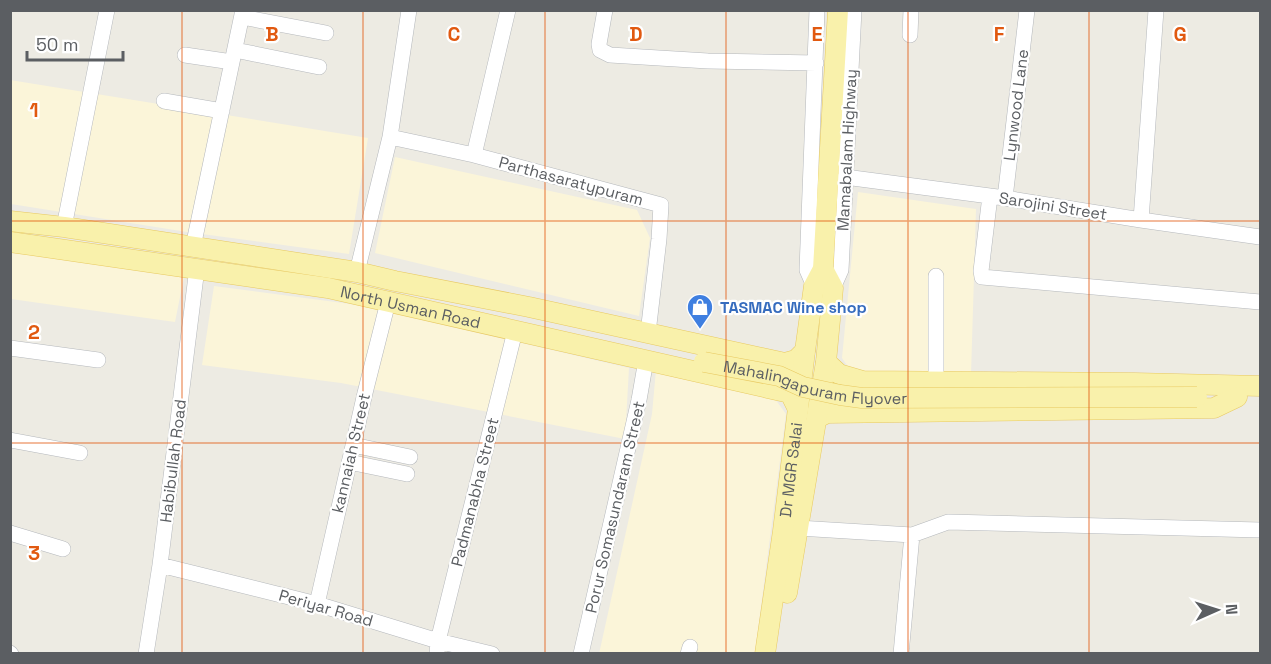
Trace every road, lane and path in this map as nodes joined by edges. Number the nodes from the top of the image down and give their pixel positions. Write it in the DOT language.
graph roads {
  1 [pos="107,10"];
  2 [pos="409,10"];
  3 [pos="508,10"];
  4 [pos="605,10"];
  5 [pos="817,10"];
  6 [pos="838,10"];
  7 [pos="854,10"];
  8 [pos="911,10"];
  9 [pos="1156,10"];
  10 [pos="1027,12"];
  11 [pos="243,14"];
  12 [pos="326,33"];
  13 [pos="910,35"];
  14 [pos="185,55"];
  15 [pos="233,56"];
  16 [pos="816,63"];
  17 [pos="319,67"];
  18 [pos="164,101"];
  19 [pos="222,111"];
  20 [pos="390,137"];
  21 [pos="474,155"];
  22 [pos="845,177"];
  23 [pos="998,197"];
  24 [pos="1141,220"];
  25 [pos="10,221"];
  26 [pos="64,227"];
  27 [pos="1260,237"];
  28 [pos="10,242"];
  29 [pos="193,248"];
  30 [pos="197,268"];
  31 [pos="357,272"];
  32 [pos="823,276"];
  33 [pos="936,276"];
  34 [pos="395,293"];
  35 [pos="1260,303"];
  36 [pos="515,331"];
  37 [pos="648,333"];
  38 [pos="10,348"];
  39 [pos="805,351"];
  40 [pos="754,357"];
  41 [pos="98,360"];
  42 [pos="646,360"];
  43 [pos="826,362"];
  44 [pos="936,382"];
  45 [pos="748,384"];
  46 [pos="1260,386"];
  47 [pos="1237,397"];
  48 [pos="1260,398"];
  49 [pos="798,409"];
  50 [pos="817,418"];
  51 [pos="354,440"];
  52 [pos="10,441"];
  53 [pos="411,452"];
  54 [pos="80,453"];
  55 [pos="349,462"];
  56 [pos="407,474"];
  57 [pos="798,528"];
  58 [pos="1260,530"];
  59 [pos="10,533"];
  60 [pos="912,535"];
  61 [pos="63,549"];
  62 [pos="160,566"];
  63 [pos="317,604"];
  64 [pos="438,647"];
  65 [pos="146,654"];
  66 [pos="492,654"];
  67 [pos="581,654"];
  68 [pos="765,654"];
  69 [pos="777,654"];
  70 [pos="901,654"];
  1 -- 26 [label="street"];
  2 -- 20 [label="street"];
  3 -- 21 [label="street"];
  4 -- 16 [label="street"];
  5 -- 16 [label="street, Mamabalam Highway"];
  6 -- 32 [label="main road"];
  7 -- 22 [label="street, Mamabalam Highway"];
  8 -- 13 [label="street"];
  9 -- 24 [label="street"];
  10 -- 23 [label="street, Lynwood Lane"];
  11 -- 12 [label="street"];
  11 -- 15 [label="street"];
  14 -- 15 [label="street"];
  15 -- 17 [label="street"];
  15 -- 19 [label="street"];
  16 -- 32 [label="street, Mamabalam Highway"];
  18 -- 19 [label="street"];
  19 -- 29 [label="street"];
  20 -- 21 [label="street, Parthasaratypuram"];
  20 -- 31 [label="street"];
  21 -- 37 [label="street, Parthasaratypuram"];
  22 -- 23 [label="street, Sarojini Street"];
  22 -- 32 [label="street, Mamabalam Highway"];
  23 -- 24 [label="street, Sarojini Street"];
  23 -- 35 [label="street, Lynwood Lane"];
  24 -- 27 [label="street, Sarojini Street"];
  25 -- 26 [label="main road, North Usman Road"];
  26 -- 29 [label="main road, North Usman Road"];
  28 -- 30 [label="main road, North Usman Road"];
  29 -- 31 [label="main road, North Usman Road"];
  30 -- 34 [label="main road, North Usman Road"];
  30 -- 62 [label="street, Habibullah Road"];
  31 -- 34 [label="main road, North Usman Road"];
  32 -- 39 [label="main road, Dr MGR Salai"];
  32 -- 43 [label="main road, Dr MGR Salai"];
  33 -- 44 [label="street"];
  34 -- 36 [label="main road, North Usman Road"];
  34 -- 37 [label="main road, North Usman Road"];
  34 -- 47 [label="main road, Mahalingapuram Flyover, bridge"];
  34 -- 51 [label="street, kannaiah Street"];
  36 -- 42 [label="main road, North Usman Road"];
  36 -- 64 [label="street, Padmanabha Street"];
  37 -- 40 [label="main road, North Usman Road"];
  38 -- 41 [label="street"];
  39 -- 40 [label="main road, North Usman Road"];
  39 -- 49 [label="main road, Dr MGR Salai"];
  40 -- 45 [label="main road"];
  42 -- 45 [label="main road, North Usman Road"];
  42 -- 67 [label="street, Porur Somasundaram Street"];
  43 -- 44 [label="main road"];
  43 -- 50 [label="main road, Dr MGR Salai"];
  44 -- 46 [label="main road"];
  45 -- 49 [label="main road, North Usman Road"];
  47 -- 48 [label="main road, Mahalingapuram Flyover"];
  47 -- 50 [label="main road"];
  49 -- 68 [label="main road, Dr MGR Salai"];
  50 -- 57 [label="main road, Dr MGR Salai"];
  51 -- 53 [label="street"];
  51 -- 55 [label="street, kannaiah Street"];
  52 -- 54 [label="street"];
  55 -- 56 [label="street"];
  55 -- 63 [label="street, kannaiah Street"];
  57 -- 60 [label="street"];
  57 -- 69 [label="main road, Dr MGR Salai"];
  58 -- 60 [label="street"];
  59 -- 61 [label="street"];
  60 -- 70 [label="street"];
  62 -- 63 [label="street, Periyar Road"];
  62 -- 65 [label="street, Habibullah Road"];
  63 -- 64 [label="street, Periyar Road"];
  64 -- 66 [label="street, Periyar Road"];
}
